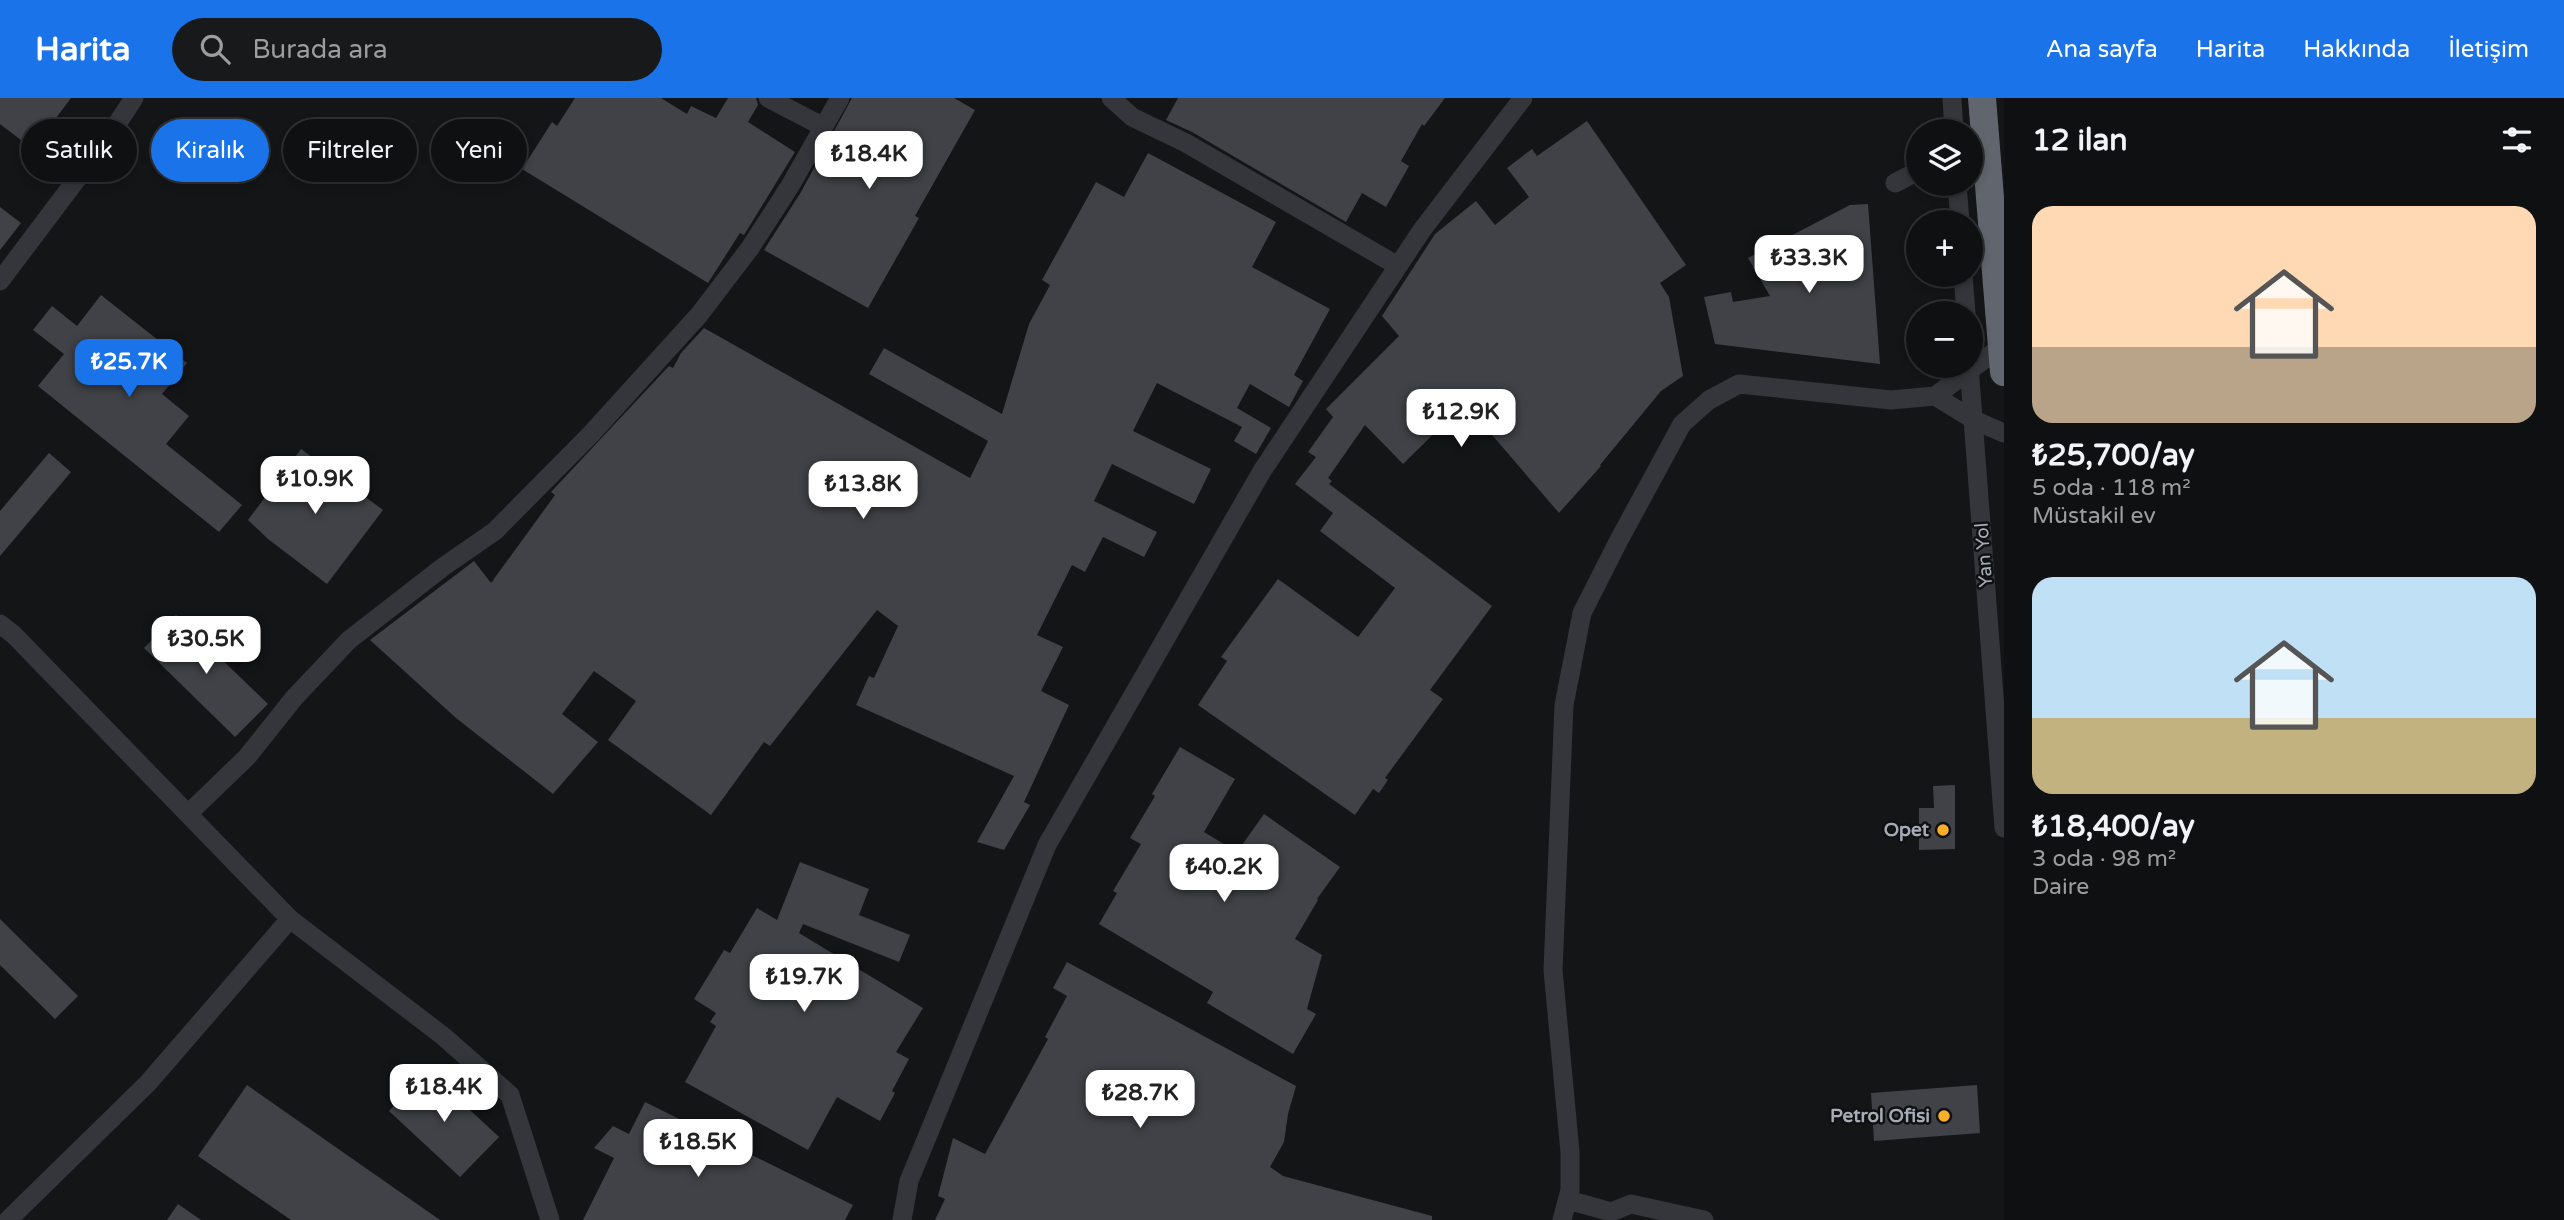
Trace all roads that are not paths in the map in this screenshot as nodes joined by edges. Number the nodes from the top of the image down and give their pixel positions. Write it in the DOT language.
graph roads {
  1 [pos="134,98"];
  2 [pos="768,98"];
  3 [pos="839,98"];
  4 [pos="1111,98"];
  5 [pos="1524,98"];
  6 [pos="1952,98"];
  7 [pos="1982,98"];
  8 [pos="1953,119"];
  9 [pos="822,126"];
  10 [pos="1906,177"];
  11 [pos="1895,183"];
  12 [pos="1398,266"];
  13 [pos="0,281"];
  14 [pos="2003,354"];
  15 [pos="1983,362"];
  16 [pos="1957,378"];
  17 [pos="1971,378"];
  18 [pos="1935,396"];
  19 [pos="1974,420"];
  20 [pos="2004,433"];
  21 [pos="0,624"];
  22 [pos="188,814"];
  23 [pos="2004,828"];
  24 [pos="290,919"];
  25 [pos="1568,1200"];
  26 [pos="8,1220"];
  27 [pos="550,1220"];
  28 [pos="902,1220"];
  29 [pos="1562,1220"];
  30 [pos="1576,1220"];
  31 [pos="1704,1220"];
  1 -- 13 [label="street"];
  2 -- 9 [label="street"];
  3 -- 9 [label="street"];
  4 -- 12 [label="street"];
  5 -- 12 [label="street"];
  6 -- 8 [label="street"];
  7 -- 14 [label="highway"];
  9 -- 22 [label="street"];
  10 -- 11 [label="street"];
  12 -- 28 [label="street"];
  14 -- 15 [label="street"];
  16 -- 18 [label="street"];
  17 -- 19 [label="street, Yan Yol"];
  18 -- 19 [label="street"];
  18 -- 25 [label="street"];
  19 -- 20 [label="street"];
  19 -- 23 [label="street, Yan Yol"];
  21 -- 22 [label="street"];
  22 -- 24 [label="street"];
  24 -- 26 [label="street"];
  24 -- 27 [label="street"];
  25 -- 29 [label="street"];
  25 -- 30 [label="street"];
  25 -- 31 [label="street"];
}
